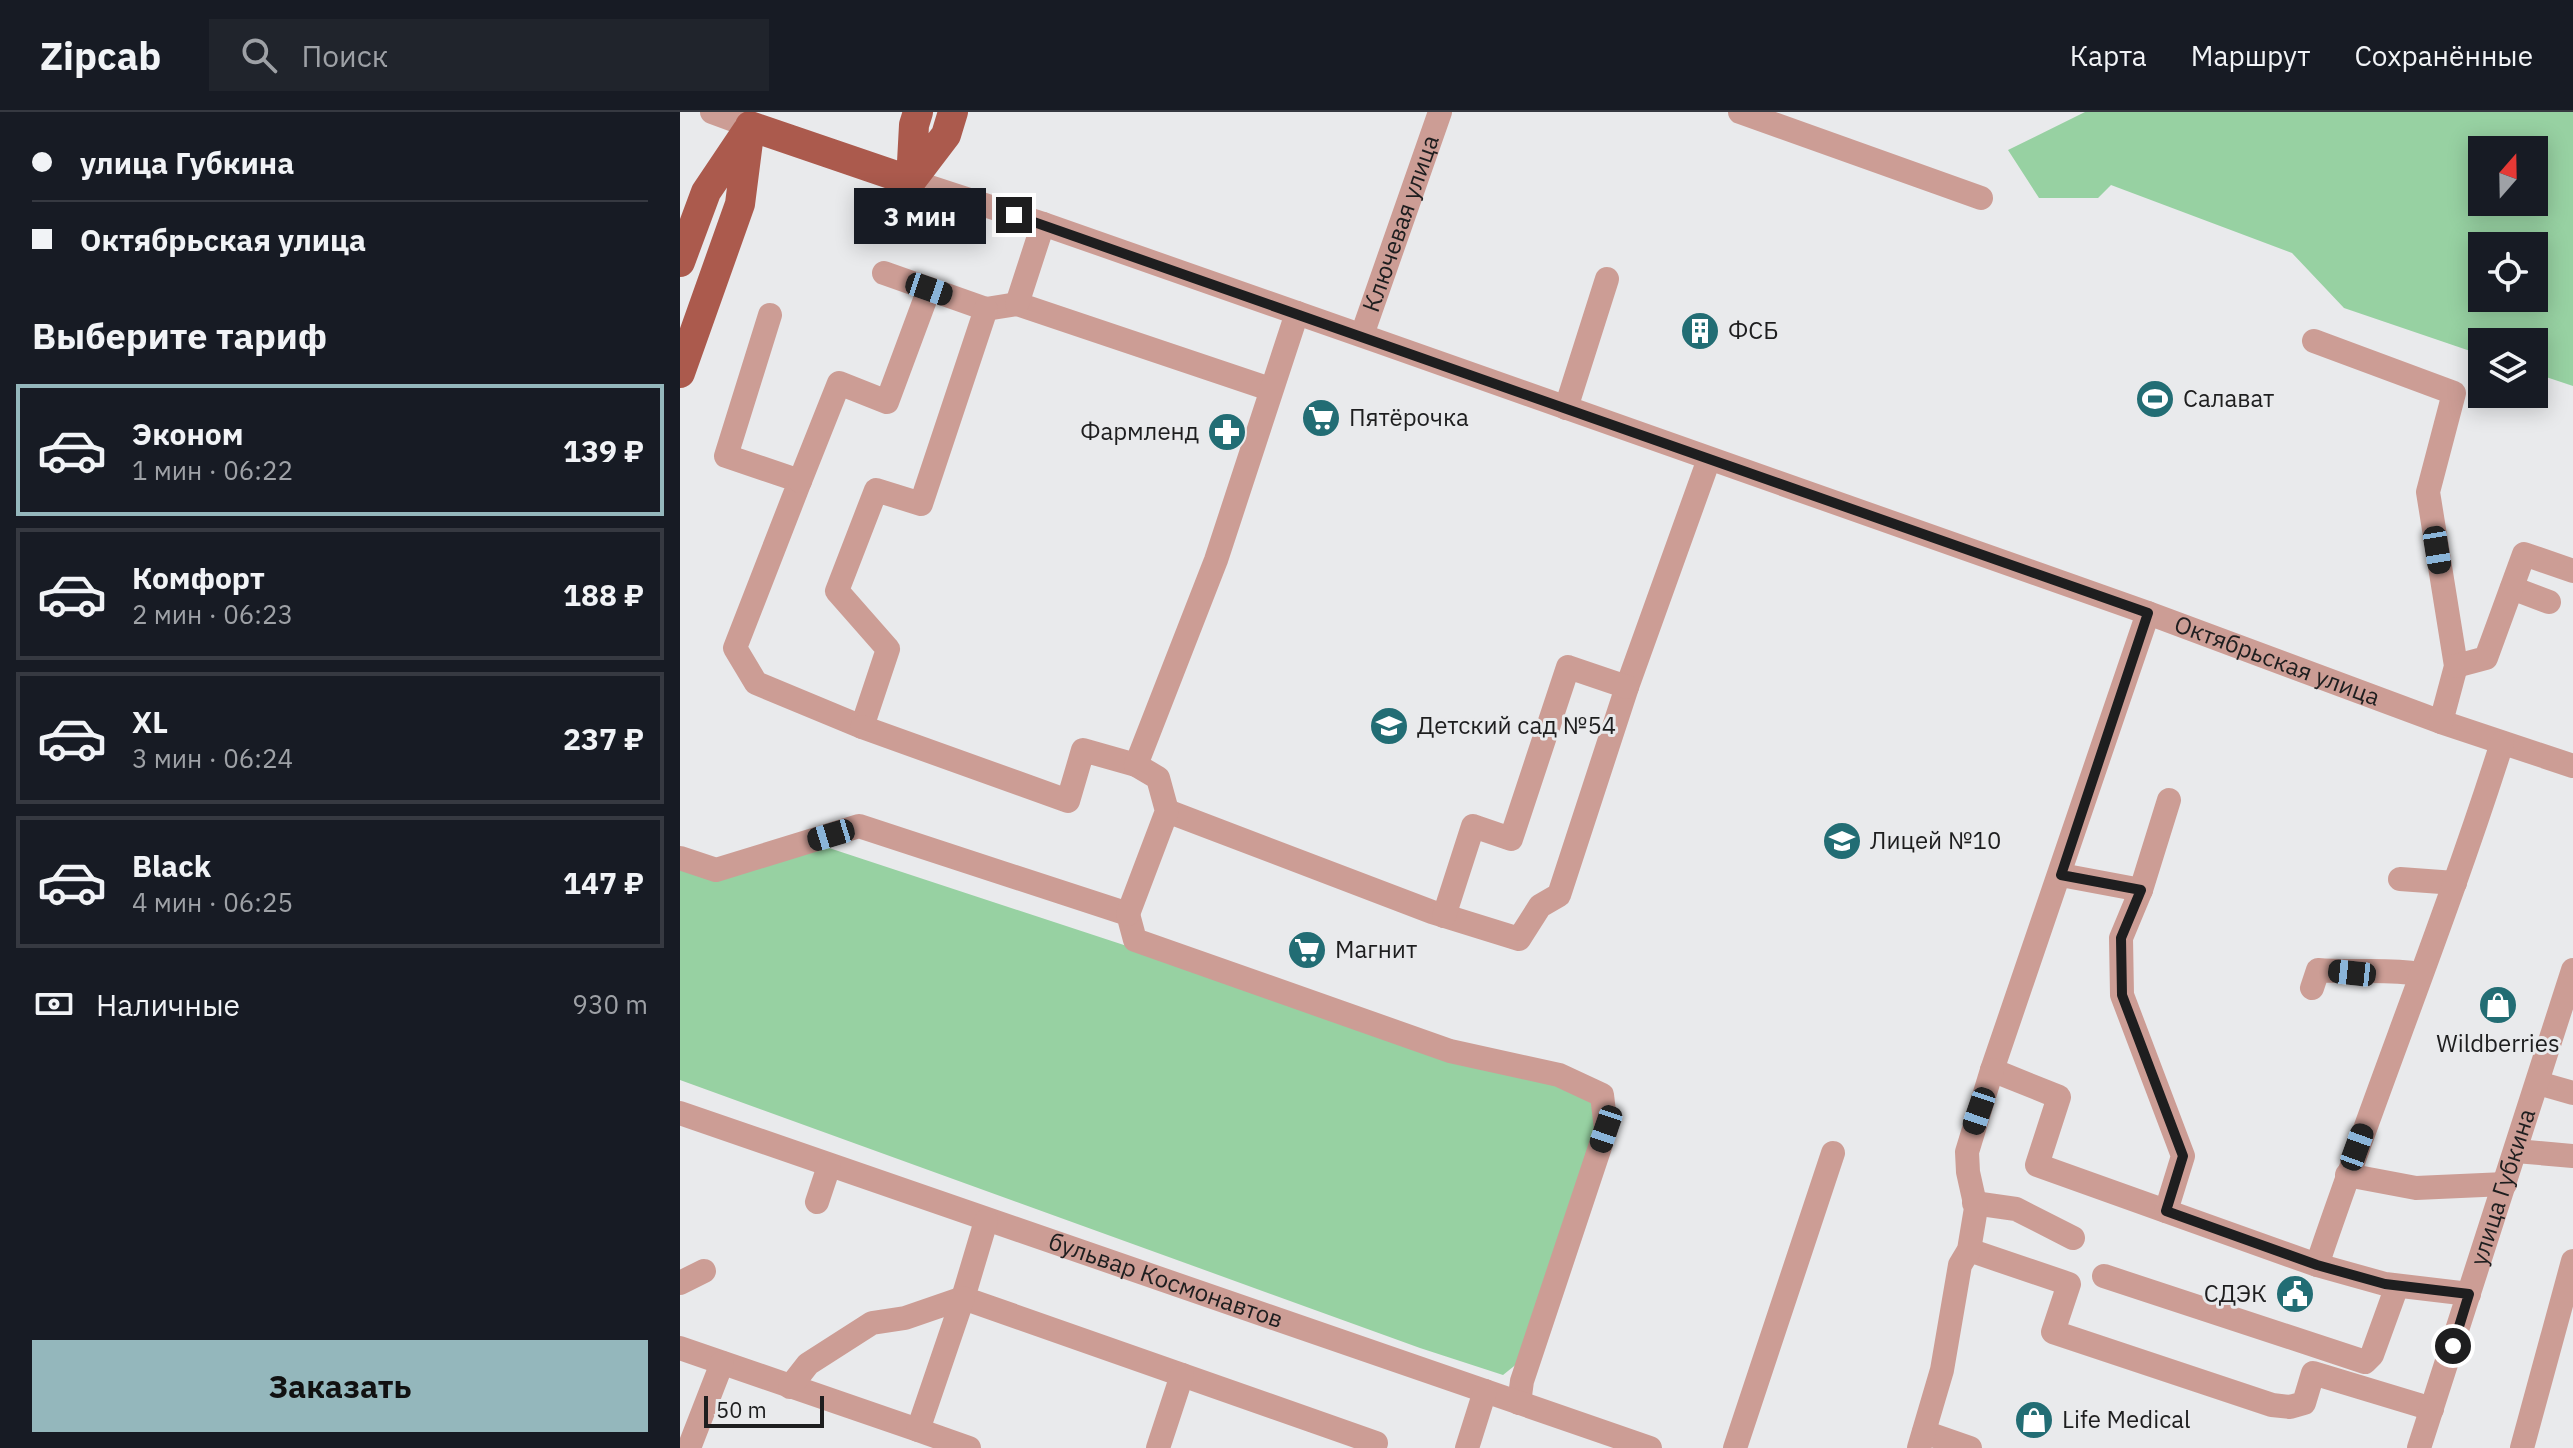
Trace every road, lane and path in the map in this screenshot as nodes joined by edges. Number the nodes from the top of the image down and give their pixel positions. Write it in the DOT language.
graph roads {
  1 [pos="712,112"];
  2 [pos="918,112"];
  3 [pos="953,112"];
  4 [pos="1440,112"];
  5 [pos="1740,112"];
  6 [pos="750,126"];
  7 [pos="911,181"];
  8 [pos="1981,198"];
  9 [pos="1043,224"];
  10 [pos="680,262"];
  11 [pos="884,273"];
  12 [pos="1607,279"];
  13 [pos="929,289"];
  14 [pos="1017,304"];
  15 [pos="986,309"];
  16 [pos="1297,313"];
  17 [pos="770,315"];
  18 [pos="1362,335"];
  19 [pos="2314,341"];
  20 [pos="680,373"];
  21 [pos="1270,389"];
  22 [pos="1566,408"];
  23 [pos="1709,459"];
  24 [pos="800,481"];
  25 [pos="2573,571"];
  26 [pos="2512,588"];
  27 [pos="2549,602"];
  28 [pos="2148,613"];
  29 [pos="2456,666"];
  30 [pos="1627,687"];
  31 [pos="2441,722"];
  32 [pos="862,727"];
  33 [pos="2502,743"];
  34 [pos="1136,765"];
  35 [pos="2573,766"];
  36 [pos="2169,800"];
  37 [pos="1167,811"];
  38 [pos="680,858"];
  39 [pos="2061,875"];
  40 [pos="2400,879"];
  41 [pos="2455,883"];
  42 [pos="2141,890"];
  43 [pos="1128,914"];
  44 [pos="1444,916"];
  45 [pos="2573,973"];
  46 [pos="2420,974"];
  47 [pos="2312,988"];
  48 [pos="1992,1070"];
  49 [pos="2538,1083"];
  50 [pos="2573,1093"];
  51 [pos="680,1113"];
  52 [pos="2516,1151"];
  53 [pos="1833,1153"];
  54 [pos="2573,1156"];
  55 [pos="829,1166"];
  56 [pos="2347,1175"];
  57 [pos="2505,1184"];
  58 [pos="817,1202"];
  59 [pos="1974,1203"];
  60 [pos="2166,1211"];
  61 [pos="986,1221"];
  62 [pos="2073,1238"];
  63 [pos="1969,1250"];
  64 [pos="2573,1261"];
  65 [pos="2317,1265"];
  66 [pos="704,1271"];
  67 [pos="2104,1276"];
  68 [pos="680,1283"];
  69 [pos="2397,1286"];
  70 [pos="2469,1294"];
  71 [pos="963,1298"];
  72 [pos="680,1348"];
  73 [pos="722,1363"];
  74 [pos="1182,1375"];
  75 [pos="790,1387"];
  76 [pos="1485,1391"];
  77 [pos="1519,1403"];
  78 [pos="2432,1409"];
  79 [pos="918,1430"];
  80 [pos="1922,1440"];
  81 [pos="1376,1443"];
  82 [pos="689,1448"];
  83 [pos="969,1448"];
  84 [pos="1158,1448"];
  85 [pos="1467,1448"];
  86 [pos="1650,1448"];
  87 [pos="1735,1448"];
  88 [pos="1970,1448"];
  89 [pos="2419,1448"];
  90 [pos="2522,1448"];
  1 -- 6 [label="street, Октябрьская улица"];
  2 -- 7 [label="main road"];
  3 -- 7 [label="main road"];
  4 -- 18 [label="street, Ключевая улица"];
  5 -- 8 [label="street"];
  6 -- 7 [label="main road, Октябрьская улица"];
  6 -- 10 [label="main road"];
  6 -- 20 [label="main road"];
  7 -- 9 [label="street, Октябрьская улица"];
  9 -- 14 [label="street"];
  9 -- 16 [label="street, Октябрьская улица"];
  11 -- 13 [label="street"];
  12 -- 22 [label="street"];
  13 -- 15 [label="street"];
  13 -- 24 [label="street"];
  14 -- 15 [label="street"];
  14 -- 21 [label="street"];
  15 -- 32 [label="street"];
  16 -- 18 [label="street, Октябрьская улица"];
  16 -- 21 [label="street"];
  17 -- 24 [label="street"];
  18 -- 22 [label="street, Октябрьская улица"];
  19 -- 29 [label="street"];
  21 -- 34 [label="street"];
  22 -- 23 [label="street, Октябрьская улица"];
  23 -- 28 [label="street, Октябрьская улица"];
  23 -- 30 [label="street"];
  24 -- 32 [label="street"];
  25 -- 26 [label="street"];
  26 -- 27 [label="street"];
  26 -- 29 [label="street"];
  28 -- 31 [label="street, Октябрьская улица"];
  28 -- 39 [label="street"];
  29 -- 31 [label="street"];
  30 -- 44 [label="street"];
  30 -- 44 [label="street"];
  31 -- 33 [label="street, Октябрьская улица"];
  32 -- 34 [label="street"];
  33 -- 35 [label="street, Октябрьская улица"];
  33 -- 41 [label="street"];
  34 -- 37 [label="street"];
  36 -- 42 [label="street"];
  37 -- 43 [label="street"];
  37 -- 44 [label="street"];
  38 -- 43 [label="street"];
  39 -- 42 [label="street"];
  39 -- 48 [label="street"];
  40 -- 41 [label="street"];
  41 -- 46 [label="street"];
  42 -- 60 [label="street"];
  43 -- 77 [label="street"];
  45 -- 49 [label="street, улица Губкина"];
  46 -- 47 [label="street"];
  46 -- 56 [label="street"];
  48 -- 59 [label="street"];
  48 -- 60 [label="street"];
  49 -- 50 [label="street"];
  49 -- 52 [label="street, улица Губкина"];
  51 -- 55 [label="street, бульвар Космонавтов"];
  52 -- 54 [label="street"];
  52 -- 57 [label="street, улица Губкина"];
  53 -- 87 [label="street"];
  55 -- 58 [label="street"];
  55 -- 61 [label="street, бульвар Космонавтов"];
  56 -- 57 [label="street"];
  56 -- 65 [label="street"];
  57 -- 70 [label="street, улица Губкина"];
  59 -- 62 [label="street"];
  59 -- 63 [label="street"];
  60 -- 65 [label="street"];
  61 -- 71 [label="street"];
  61 -- 76 [label="street, бульвар Космонавтов"];
  63 -- 78 [label="street"];
  63 -- 80 [label="street"];
  64 -- 90 [label="street"];
  65 -- 69 [label="street"];
  66 -- 68 [label="street"];
  67 -- 69 [label="street"];
  69 -- 70 [label="street"];
  70 -- 78 [label="street, улица Губкина"];
  71 -- 74 [label="street"];
  71 -- 75 [label="street"];
  71 -- 79 [label="street"];
  72 -- 73 [label="street"];
  73 -- 75 [label="street"];
  73 -- 82 [label="street"];
  74 -- 81 [label="street"];
  74 -- 84 [label="street"];
  75 -- 79 [label="street"];
  76 -- 77 [label="street, бульвар Космонавтов"];
  76 -- 85 [label="street"];
  77 -- 86 [label="street, бульвар Космонавтов"];
  78 -- 89 [label="street, улица Губкина"];
  79 -- 83 [label="street"];
  80 -- 88 [label="street"];
}
